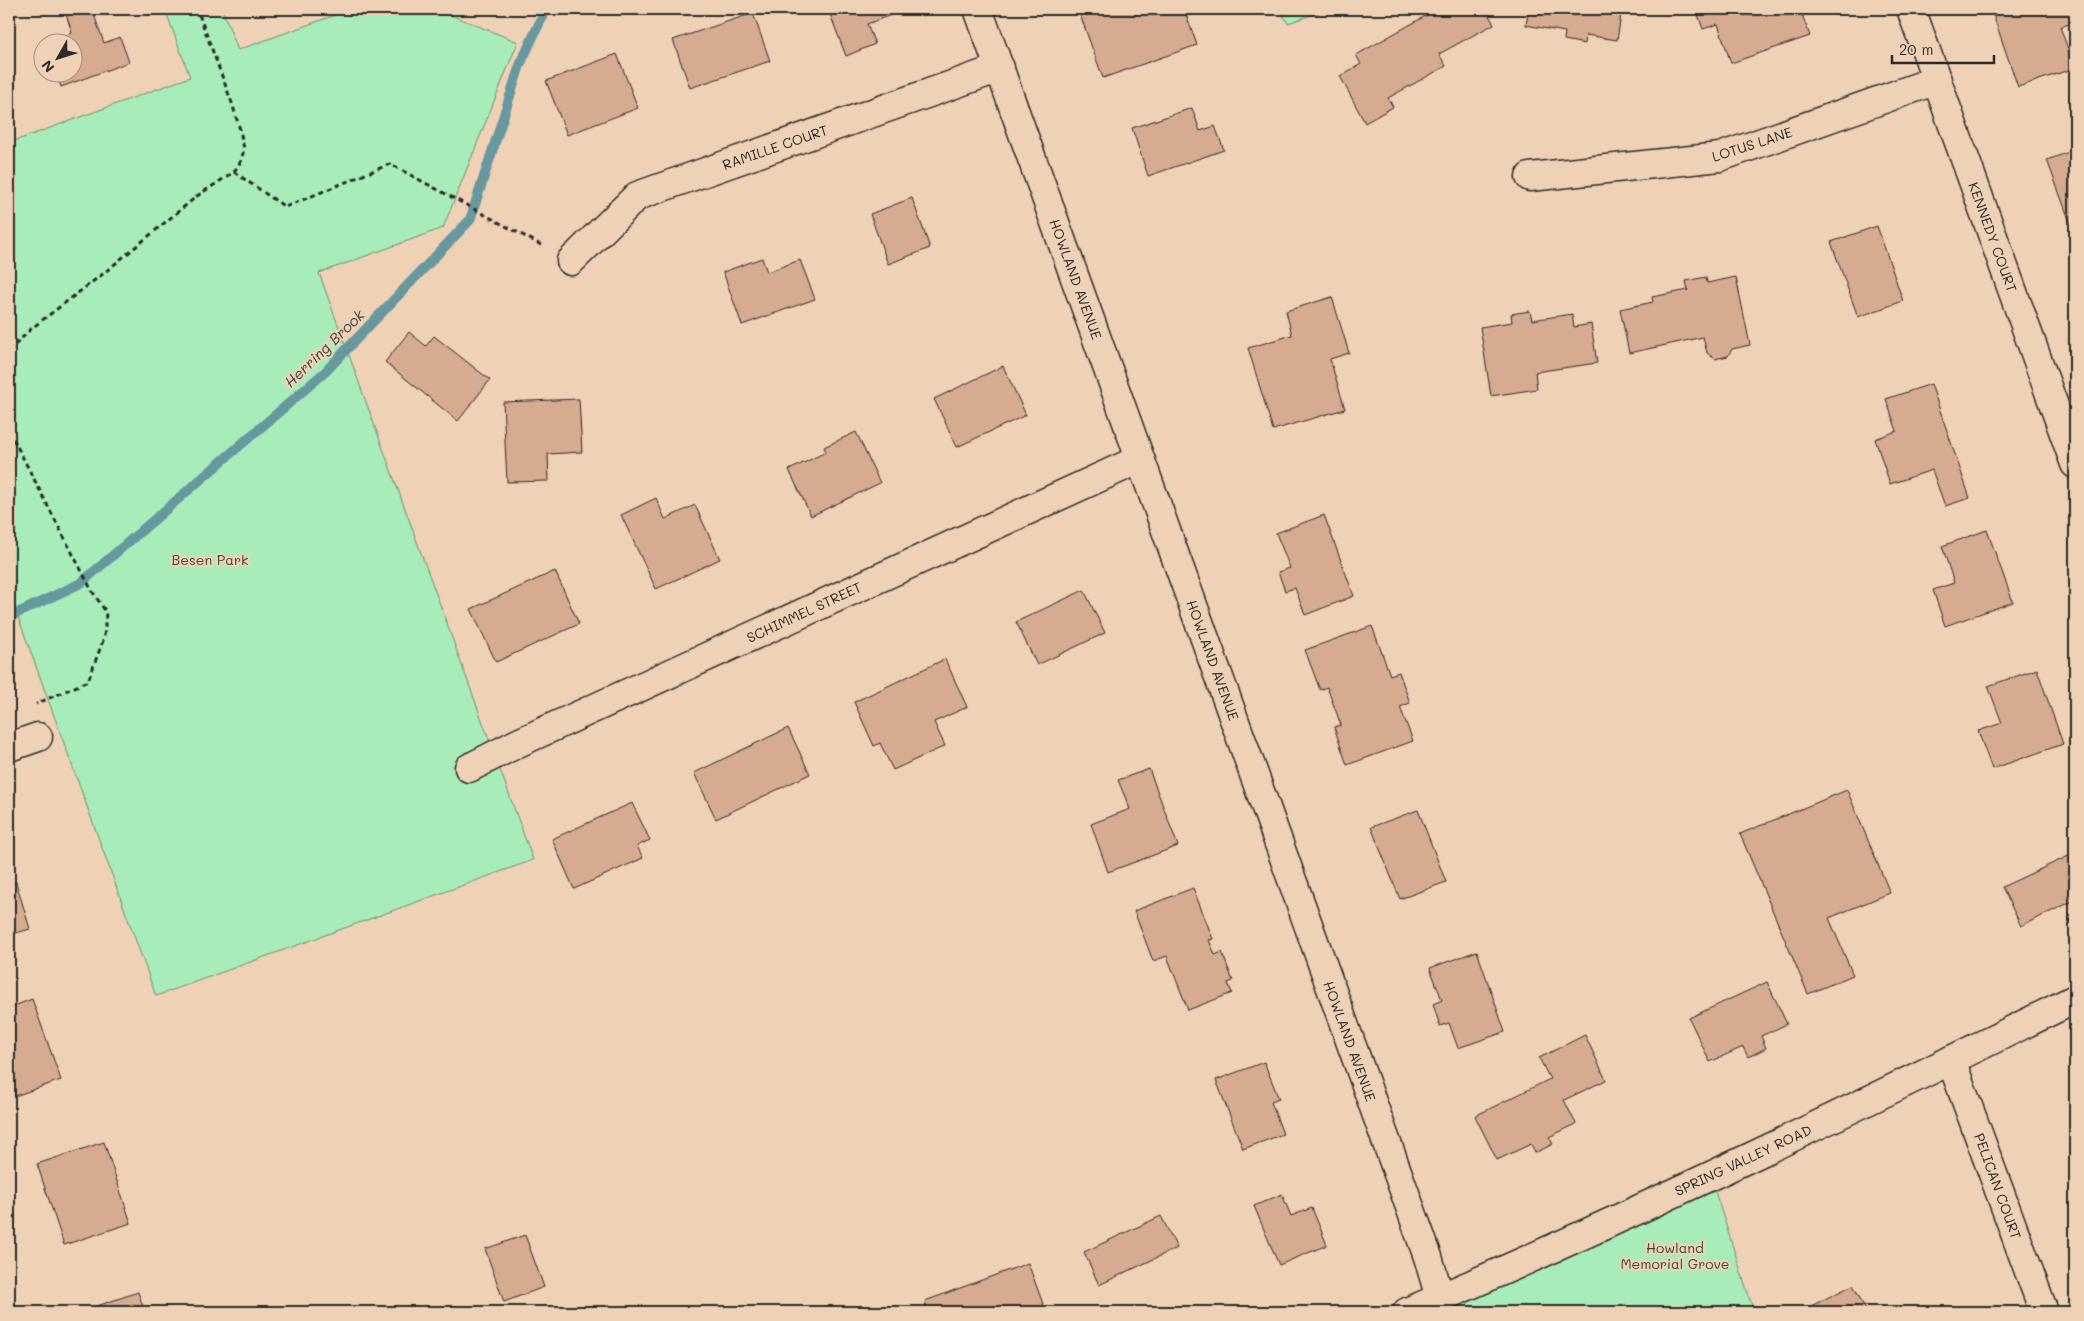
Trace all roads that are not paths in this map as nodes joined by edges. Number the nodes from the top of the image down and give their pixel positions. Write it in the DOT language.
graph roads {
  1 [pos="978,9"];
  2 [pos="1911,9"];
  3 [pos="1000,68"];
  4 [pos="1937,80"];
  5 [pos="1530,177"];
  6 [pos="571,261"];
  7 [pos="1140,459"];
  8 [pos="2075,464"];
  9 [pos="38,737"];
  10 [pos="9,747"];
  11 [pos="469,768"];
  12 [pos="2075,999"];
  13 [pos="1952,1060"];
  14 [pos="1443,1305"];
  15 [pos="1407,1312"];
  16 [pos="2044,1312"];
  1 -- 3 [label="street, HOWLAND AVENUE"];
  2 -- 4 [label="street, KENNEDY COURT"];
  3 -- 6 [label="street, RAMILLE COURT"];
  3 -- 7 [label="street, HOWLAND AVENUE"];
  4 -- 5 [label="street, LOTUS LANE"];
  4 -- 8 [label="street, KENNEDY COURT"];
  7 -- 11 [label="street, SCHIMMEL STREET"];
  7 -- 14 [label="street, HOWLAND AVENUE"];
  9 -- 10 [label="street"];
  12 -- 13 [label="street, SPRING VALLEY ROAD"];
  13 -- 14 [label="street, SPRING VALLEY ROAD"];
  13 -- 16 [label="street, PELICAN COURT"];
  14 -- 15 [label="street, SPRING VALLEY ROAD"];
}
